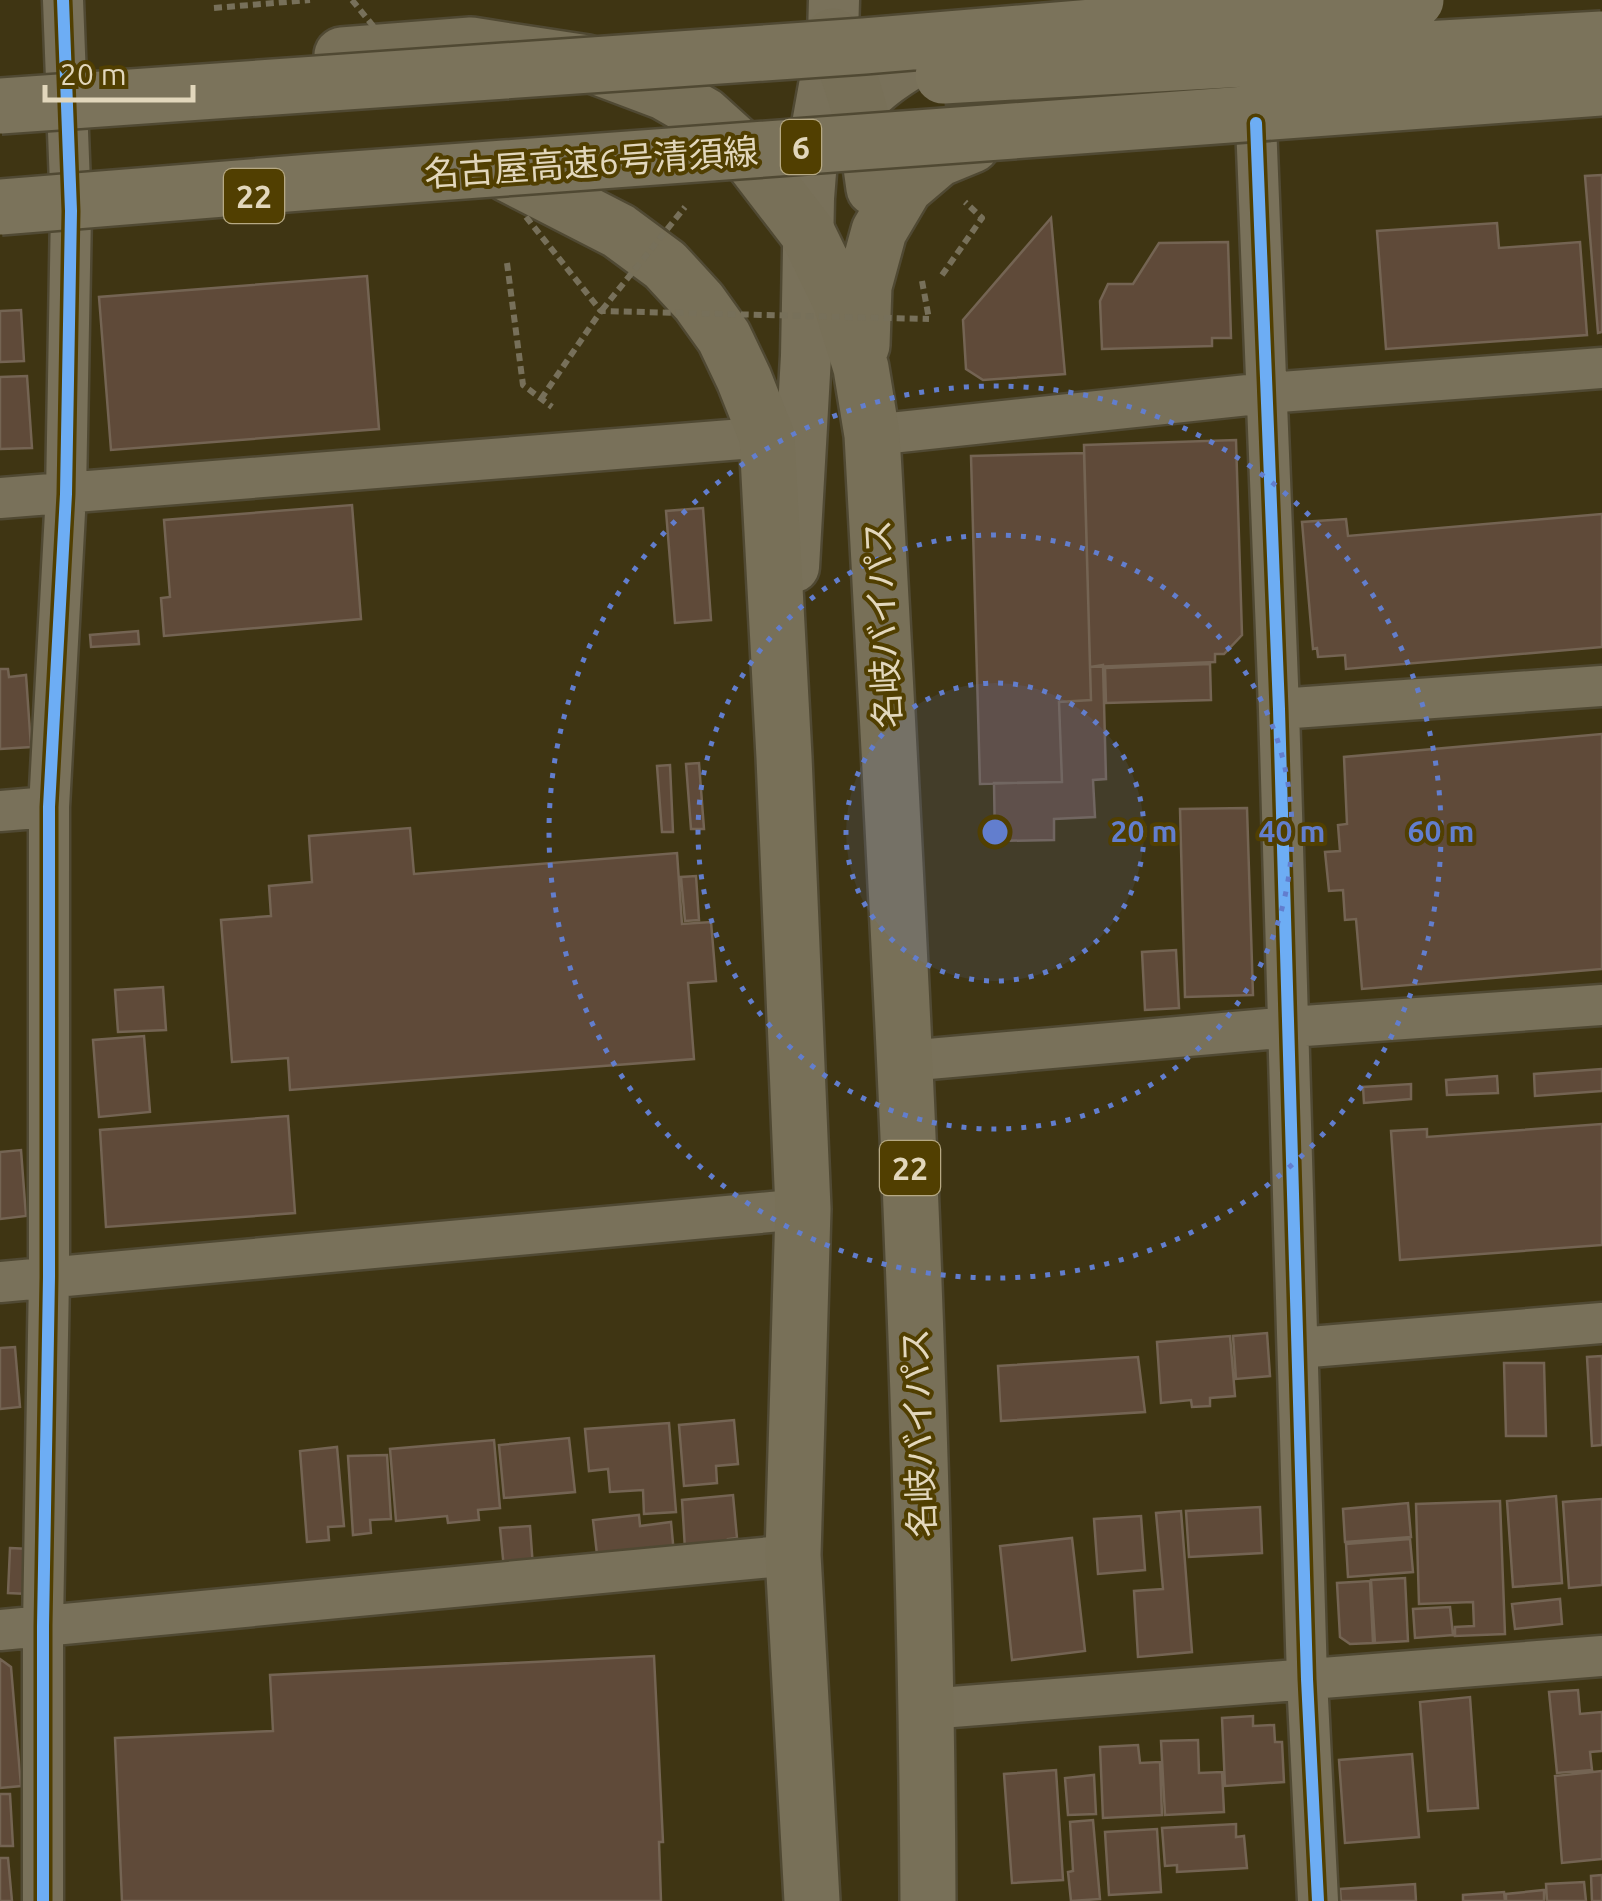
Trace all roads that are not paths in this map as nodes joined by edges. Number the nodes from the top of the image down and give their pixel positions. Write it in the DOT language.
graph roads {
  1 [pos="64,0"];
  2 [pos="1333,0"];
  3 [pos="1416,0"];
  4 [pos="1268,3"];
  5 [pos="836,30"];
  6 [pos="970,31"];
  7 [pos="1602,39"];
  8 [pos="456,60"];
  9 [pos="67,75"];
  10 [pos="0,80"];
  11 [pos="1602,88"];
  12 [pos="1602,96"];
  13 [pos="0,106"];
  14 [pos="1256,123"];
  15 [pos="816,156"];
  16 [pos="965,170"];
  17 [pos="511,188"];
  18 [pos="0,207"];
  19 [pos="71,211"];
  20 [pos="0,217"];
  21 [pos="879,231"];
  22 [pos="861,368"];
  23 [pos="1602,368"];
  24 [pos="1267,393"];
  25 [pos="872,435"];
  26 [pos="767,437"];
  27 [pos="66,494"];
  28 [pos="0,498"];
  29 [pos="1602,686"];
  30 [pos="1279,709"];
  31 [pos="784,757"];
  32 [pos="49,807"];
  33 [pos="0,810"];
  34 [pos="1602,1005"];
  35 [pos="1290,1027"];
  36 [pos="906,1061"];
  37 [pos="804,1209"];
  38 [pos="49,1277"];
  39 [pos="0,1282"];
  40 [pos="1602,1324"];
  41 [pos="1298,1348"];
  42 [pos="793,1555"];
  43 [pos="43,1626"];
  44 [pos="0,1630"];
  45 [pos="1602,1656"];
  46 [pos="1307,1678"];
  47 [pos="927,1708"];
  48 [pos="43,1901"];
  49 [pos="812,1901"];
  50 [pos="928,1901"];
  51 [pos="1318,1901"];
  1 -- 9 [label="street"];
  2 -- 4 [label="street"];
  3 -- 8 [label="highway, bridge"];
  4 -- 6 [label="street"];
  5 -- 6 [label="street"];
  5 -- 8 [label="street"];
  5 -- 15 [label="highway"];
  6 -- 15 [label="street"];
  7 -- 8 [label="highway, bridge"];
  8 -- 9 [label="highway, 名岐バイパス / 22"];
  8 -- 13 [label="highway, bridge"];
  8 -- 15 [label="highway, 名岐バイパス / 22"];
  9 -- 10 [label="highway, 名岐バイパス / 22"];
  9 -- 19 [label="street"];
  11 -- 18 [label="highway, 名古屋高速6号清須線 / 6, bridge"];
  12 -- 14 [label="street"];
  14 -- 16 [label="street"];
  14 -- 24 [label="street"];
  15 -- 16 [label="highway"];
  15 -- 17 [label="highway"];
  15 -- 21 [label="highway"];
  15 -- 22 [label="highway, 名岐バイパス / 22"];
  15 -- 31 [label="street"];
  16 -- 21 [label="highway"];
  17 -- 19 [label="highway, 22"];
  17 -- 26 [label="highway"];
  19 -- 20 [label="highway, 22"];
  19 -- 27 [label="street"];
  21 -- 22 [label="highway"];
  22 -- 25 [label="highway, 名岐バイパス / 22"];
  23 -- 24 [label="street"];
  24 -- 25 [label="street"];
  24 -- 30 [label="street"];
  25 -- 36 [label="highway, 名岐バイパス / 22"];
  26 -- 27 [label="street"];
  26 -- 31 [label="highway"];
  27 -- 28 [label="street"];
  27 -- 32 [label="street"];
  29 -- 30 [label="street"];
  30 -- 35 [label="street"];
  31 -- 37 [label="highway"];
  32 -- 33 [label="street"];
  32 -- 38 [label="street"];
  34 -- 35 [label="street"];
  35 -- 36 [label="street"];
  35 -- 41 [label="street"];
  36 -- 47 [label="highway, 名岐バイパス / 22"];
  37 -- 38 [label="street"];
  37 -- 42 [label="highway"];
  38 -- 39 [label="street"];
  38 -- 43 [label="street"];
  40 -- 41 [label="street"];
  41 -- 46 [label="street"];
  42 -- 43 [label="street"];
  42 -- 49 [label="highway"];
  43 -- 44 [label="street"];
  43 -- 48 [label="street"];
  45 -- 46 [label="street"];
  46 -- 47 [label="street"];
  46 -- 51 [label="street"];
  47 -- 50 [label="highway, 名岐バイパス / 22"];
}
